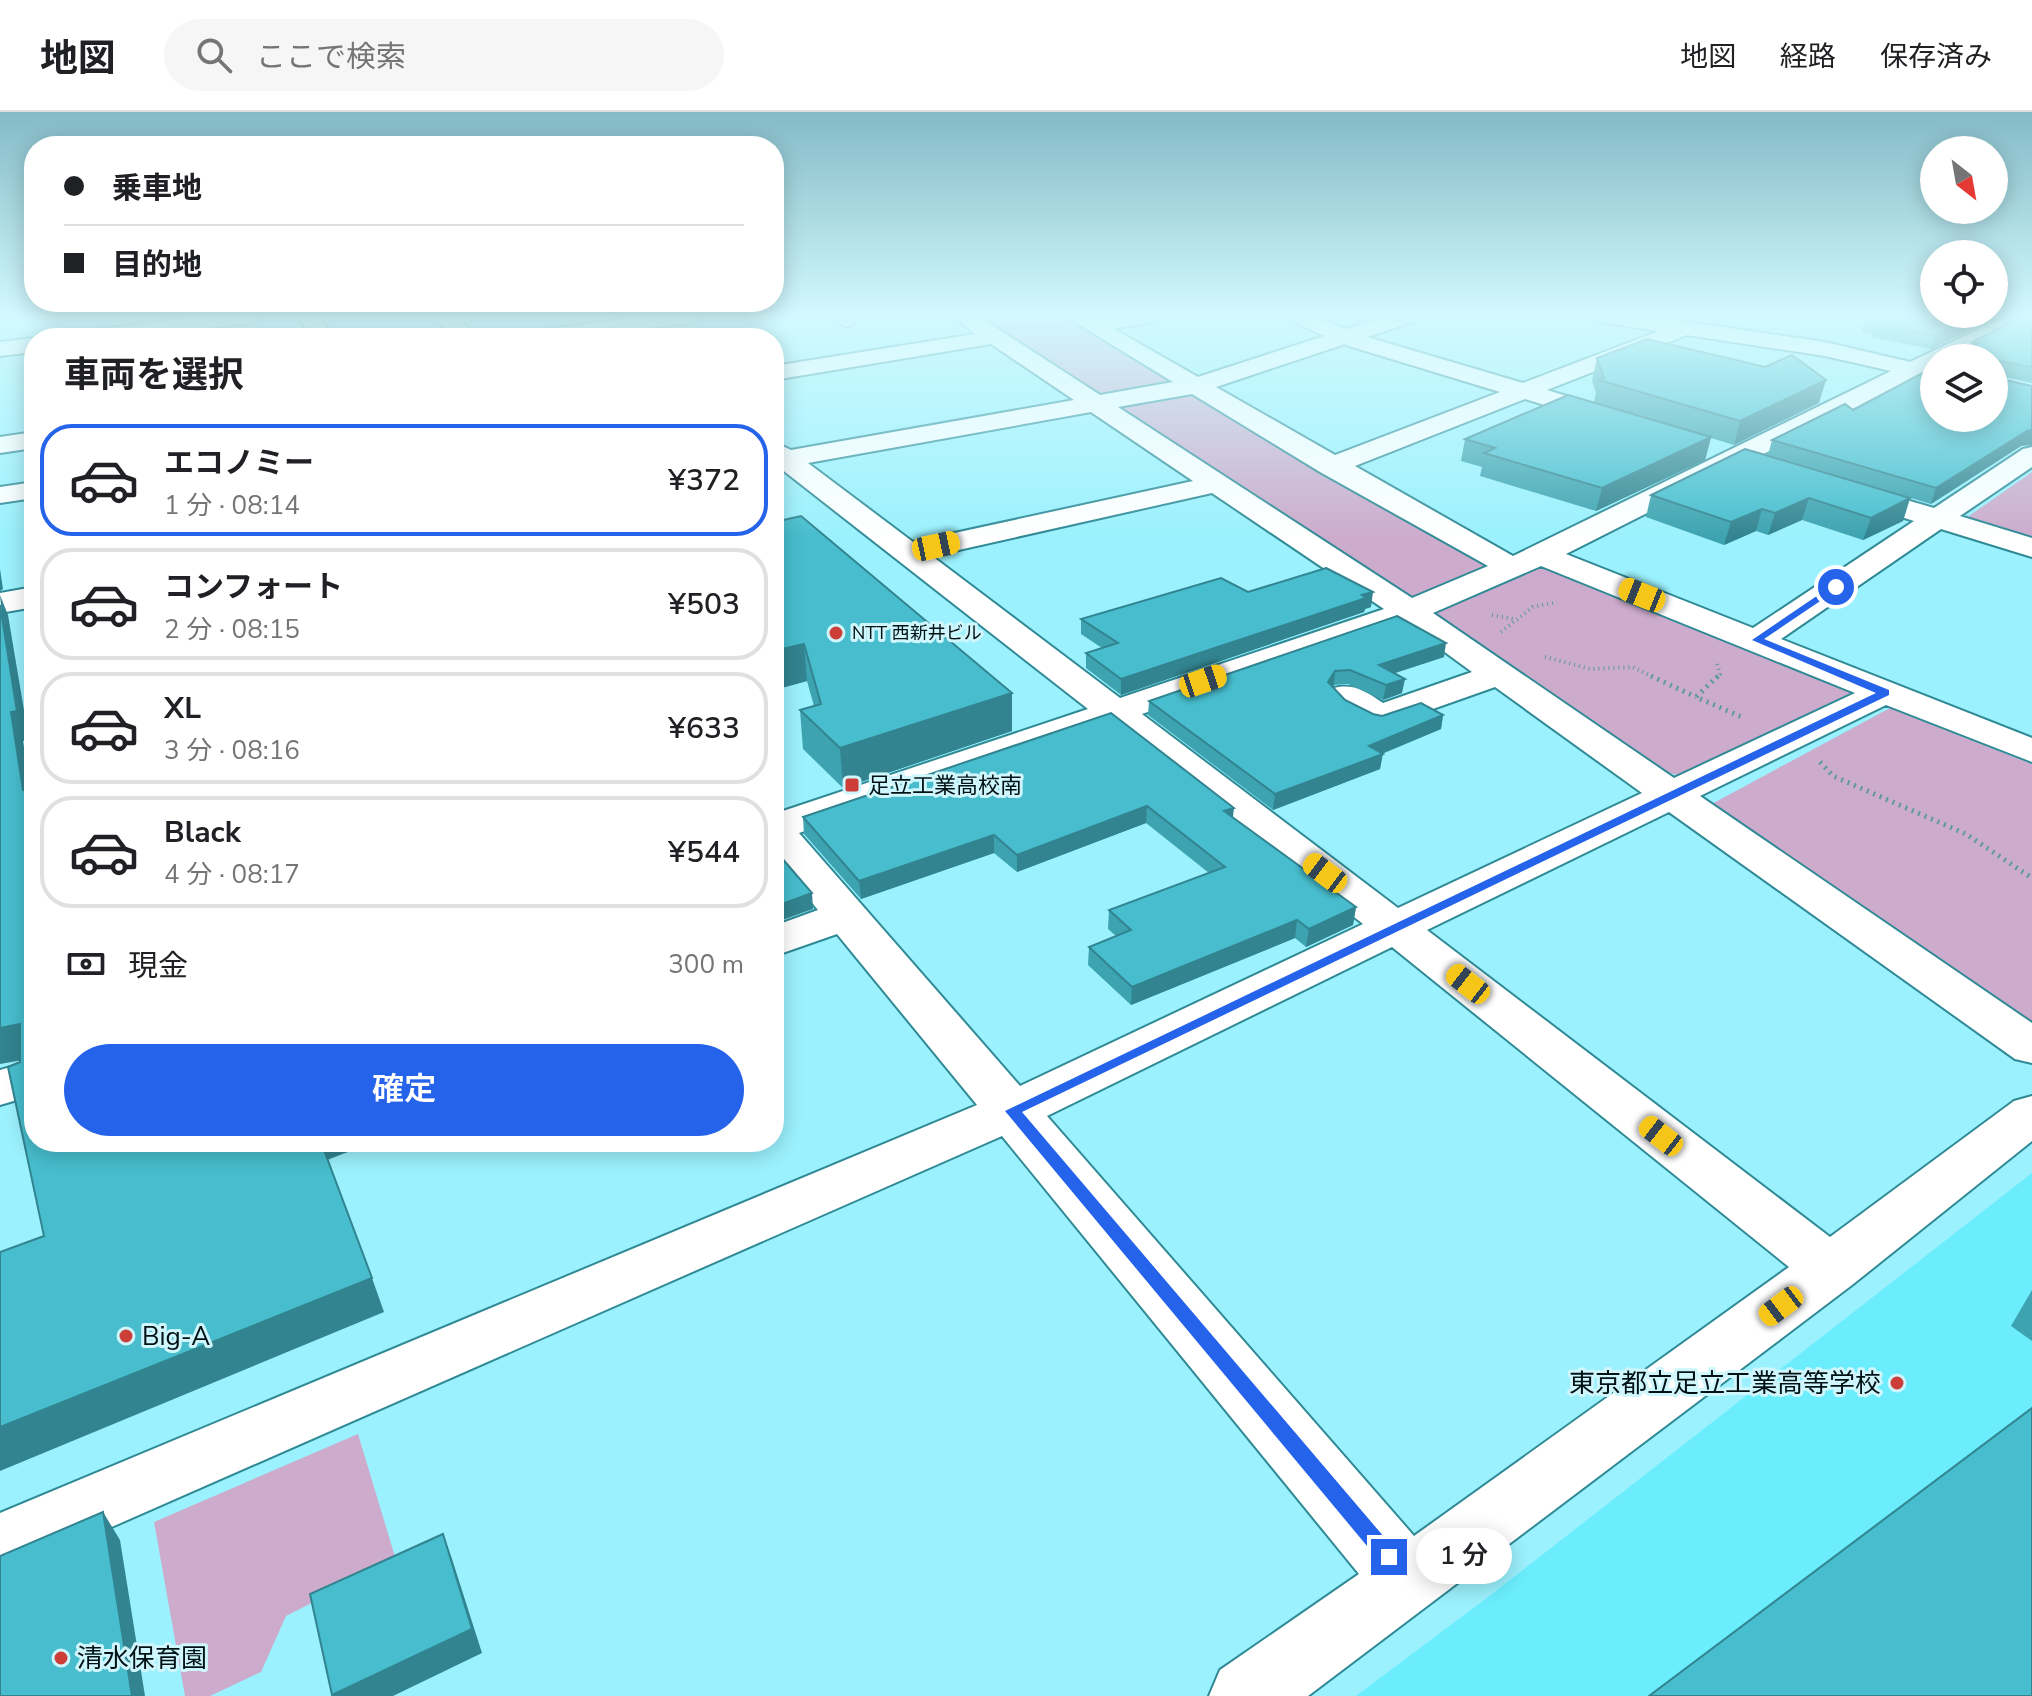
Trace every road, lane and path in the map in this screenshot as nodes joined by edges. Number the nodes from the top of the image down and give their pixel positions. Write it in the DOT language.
graph roads {
  1 [pos="1075,390"];
  2 [pos="1170,390"];
  3 [pos="1201,390"];
  4 [pos="1523,390"];
  5 [pos="1884,390"];
  6 [pos="1527,391"];
  7 [pos="1094,402"];
  8 [pos="1645,428"];
  9 [pos="24,441"];
  10 [pos="0,445"];
  11 [pos="1706,447"];
  12 [pos="2032,455"];
  13 [pos="784,456"];
  14 [pos="784,462"];
  15 [pos="1754,462"];
  16 [pos="1330,466"];
  17 [pos="1216,484"];
  18 [pos="1825,484"];
  19 [pos="24,491"];
  20 [pos="0,495"];
  21 [pos="1939,519"];
  22 [pos="2032,548"];
  23 [pos="905,553"];
  24 [pos="1526,561"];
  25 [pos="24,599"];
  26 [pos="1561,602"];
  27 [pos="0,603"];
  28 [pos="1409,611"];
  29 [pos="1508,639"];
  30 [pos="1757,640"];
  31 [pos="1539,655"];
  32 [pos="1499,674"];
  33 [pos="1885,692"];
  34 [pos="1347,696"];
  35 [pos="1696,697"];
  36 [pos="1114,711"];
  37 [pos="2032,751"];
  38 [pos="1671,794"];
  39 [pos="784,826"];
  40 [pos="784,841"];
  41 [pos="847,915"];
  42 [pos="1395,927"];
  43 [pos="784,938"];
  44 [pos="2032,1047"];
  45 [pos="24,1080"];
  46 [pos="0,1088"];
  47 [pos="1012,1111"];
  48 [pos="2032,1114"];
  49 [pos="1831,1269"];
  50 [pos="0,1545"];
  51 [pos="1409,1581"];
  52 [pos="1246,1696"];
  1 -- 7 [label="street"];
  2 -- 7 [label="street"];
  3 -- 16 [label="street"];
  4 -- 6 [label="street"];
  5 -- 15 [label="street"];
  6 -- 8 [label="street"];
  6 -- 16 [label="street"];
  7 -- 13 [label="street"];
  7 -- 17 [label="street"];
  9 -- 10 [label="street"];
  11 -- 15 [label="street"];
  12 -- 21 [label="street"];
  14 -- 23 [label="street"];
  15 -- 24 [label="street"];
  16 -- 24 [label="street"];
  17 -- 23 [label="street"];
  17 -- 28 [label="street"];
  18 -- 21 [label="street"];
  19 -- 20 [label="street"];
  21 -- 22 [label="street"];
  21 -- 30 [label="street"];
  23 -- 36 [label="street"];
  24 -- 28 [label="street"];
  24 -- 30 [label="street"];
  25 -- 27 [label="street"];
  26 -- 29 [label="path"];
  28 -- 32 [label="street"];
  28 -- 36 [label="street"];
  30 -- 33 [label="street"];
  31 -- 35 [label="path"];
  32 -- 34 [label="street"];
  32 -- 38 [label="street"];
  33 -- 37 [label="street"];
  33 -- 38 [label="street"];
  36 -- 39 [label="street"];
  36 -- 42 [label="street"];
  38 -- 42 [label="street"];
  38 -- 44 [label="street"];
  40 -- 41 [label="street"];
  41 -- 43 [label="street"];
  41 -- 47 [label="street"];
  42 -- 47 [label="street"];
  42 -- 49 [label="street"];
  45 -- 46 [label="street"];
  47 -- 50 [label="street"];
  47 -- 51 [label="street"];
  48 -- 49 [label="street"];
  49 -- 51 [label="street"];
  51 -- 52 [label="street"];
}
